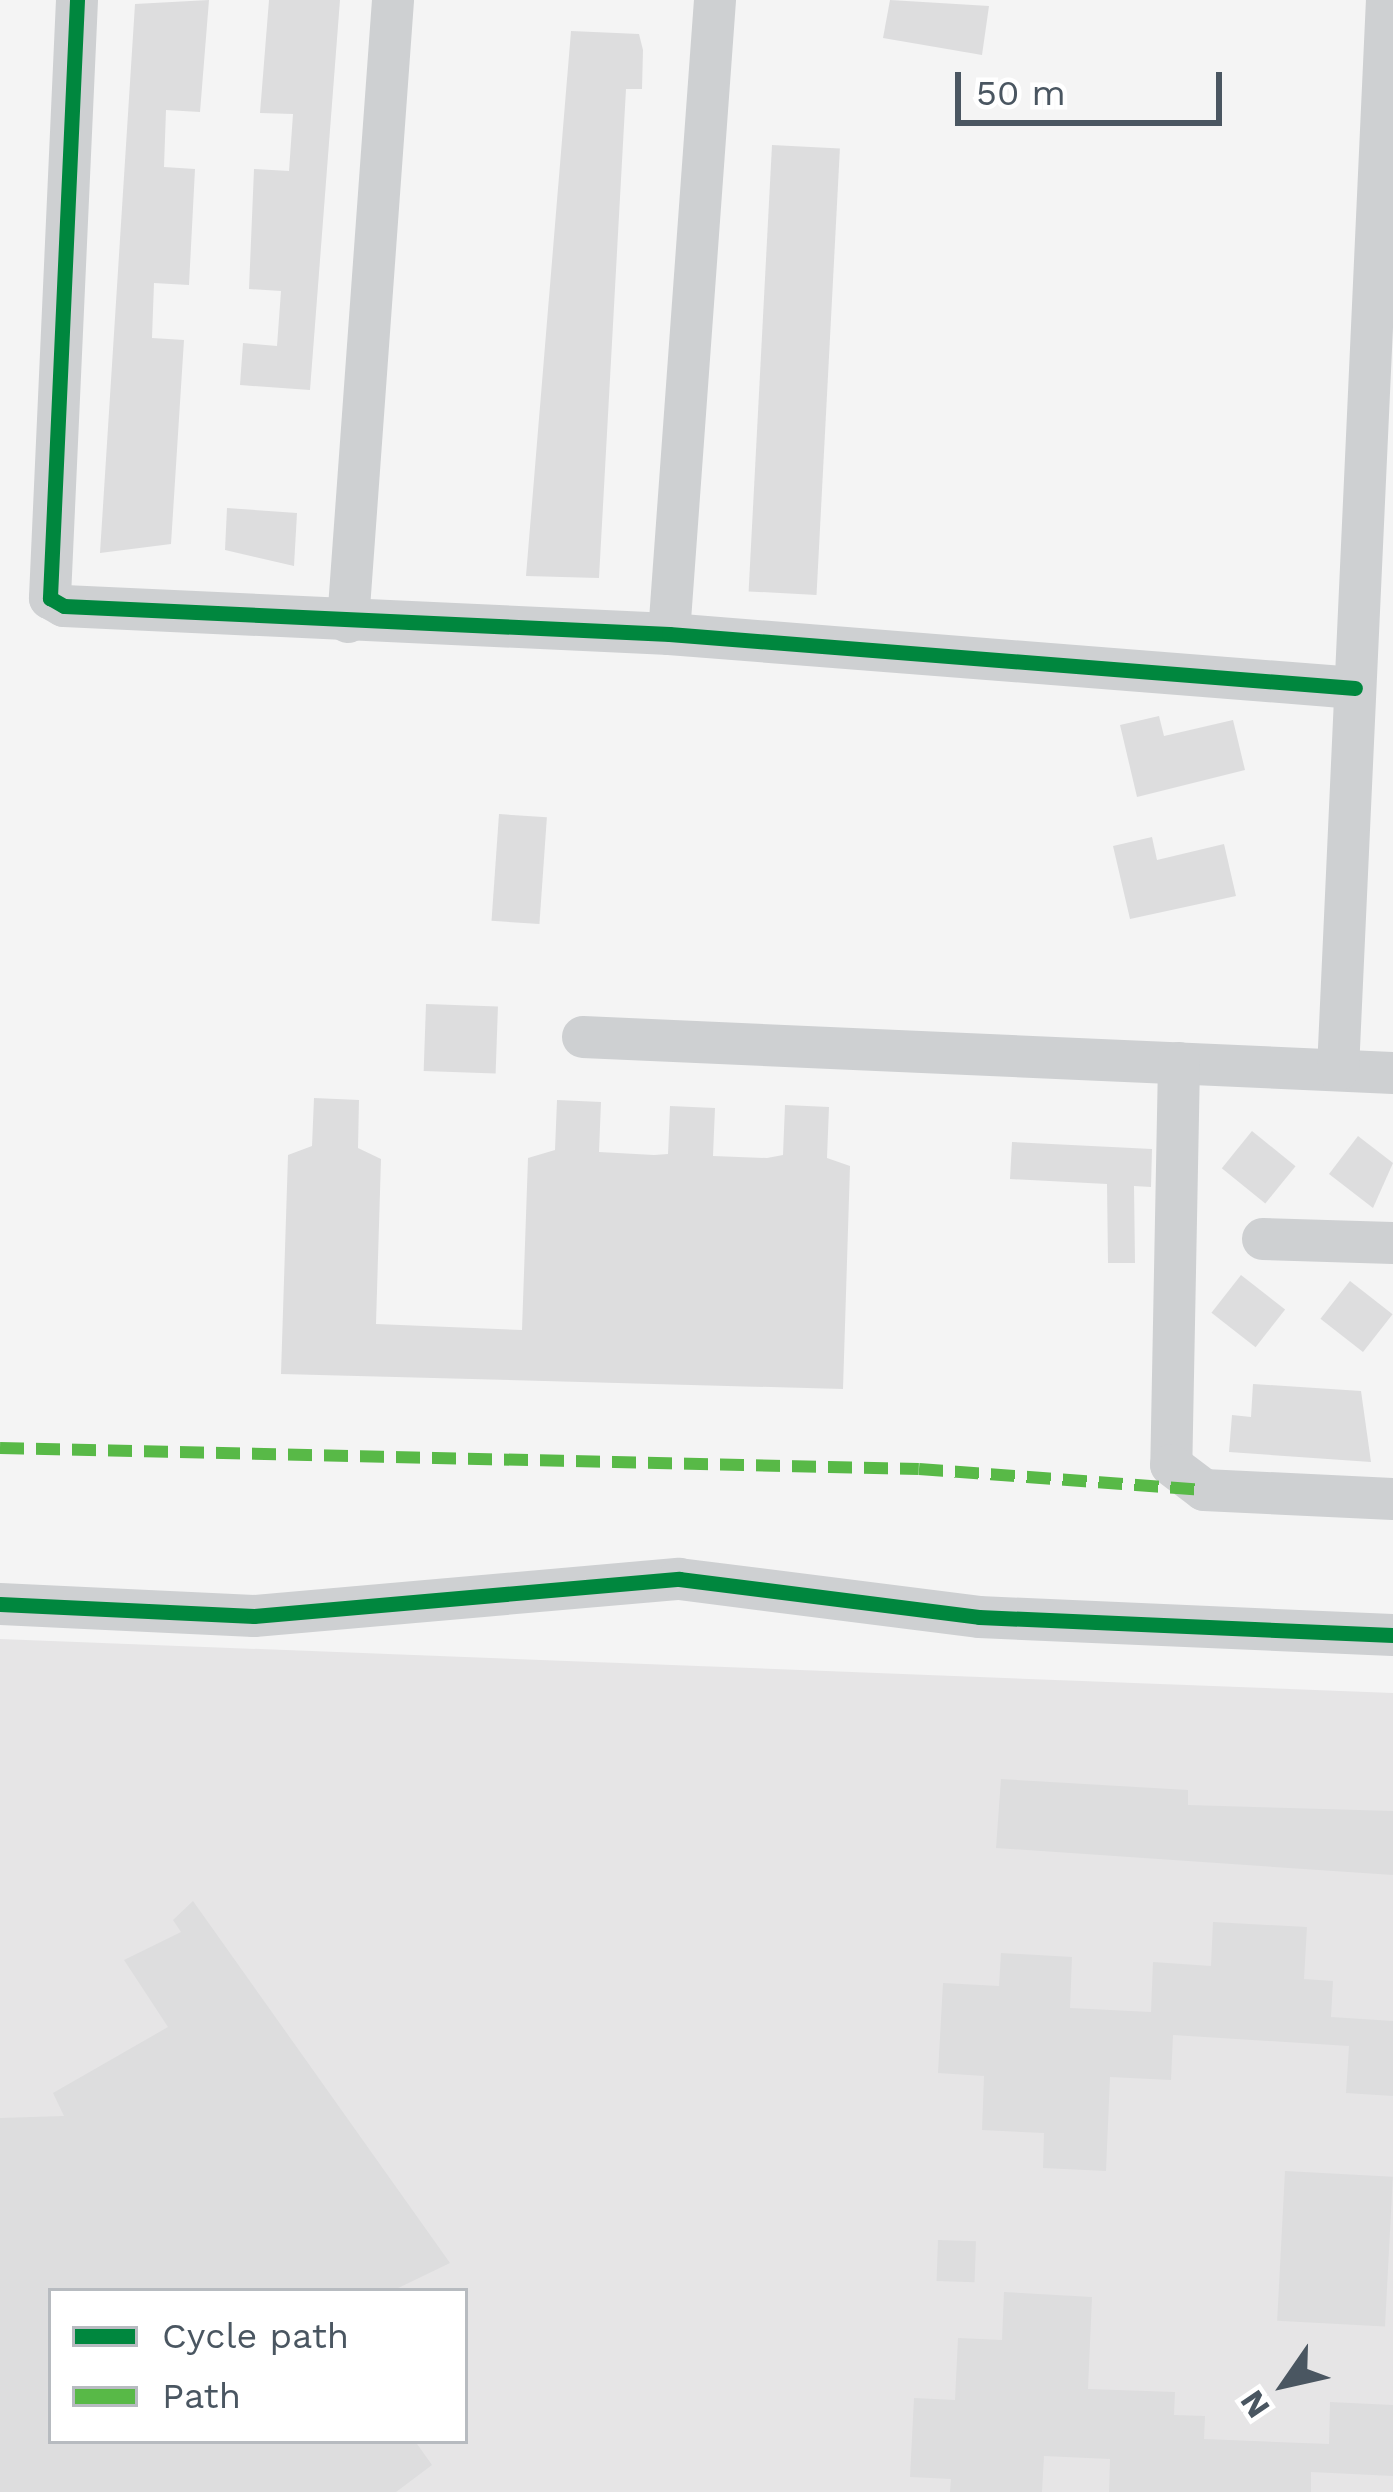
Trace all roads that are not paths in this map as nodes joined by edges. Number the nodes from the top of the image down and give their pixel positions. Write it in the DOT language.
graph roads {
  1 [pos="76,0"];
  2 [pos="393,0"];
  3 [pos="715,0"];
  4 [pos="1387,0"];
  5 [pos="348,622"];
  6 [pos="669,634"];
  7 [pos="1355,688"];
  8 [pos="583,1037"];
  9 [pos="1179,1063"];
  10 [pos="1338,1070"];
  11 [pos="1393,1073"];
  12 [pos="1263,1239"];
  13 [pos="1393,1243"];
  14 [pos="1393,1499"];
  15 [pos="0,1604"];
  16 [pos="1393,1635"];
  1 -- 5 [label="street"];
  2 -- 5 [label="street"];
  3 -- 6 [label="street"];
  4 -- 7 [label="street"];
  5 -- 6 [label="street"];
  6 -- 7 [label="street"];
  7 -- 10 [label="street"];
  8 -- 9 [label="street"];
  9 -- 10 [label="street"];
  9 -- 14 [label="street"];
  10 -- 11 [label="street"];
  12 -- 13 [label="street"];
  15 -- 16 [label="street"];
}
